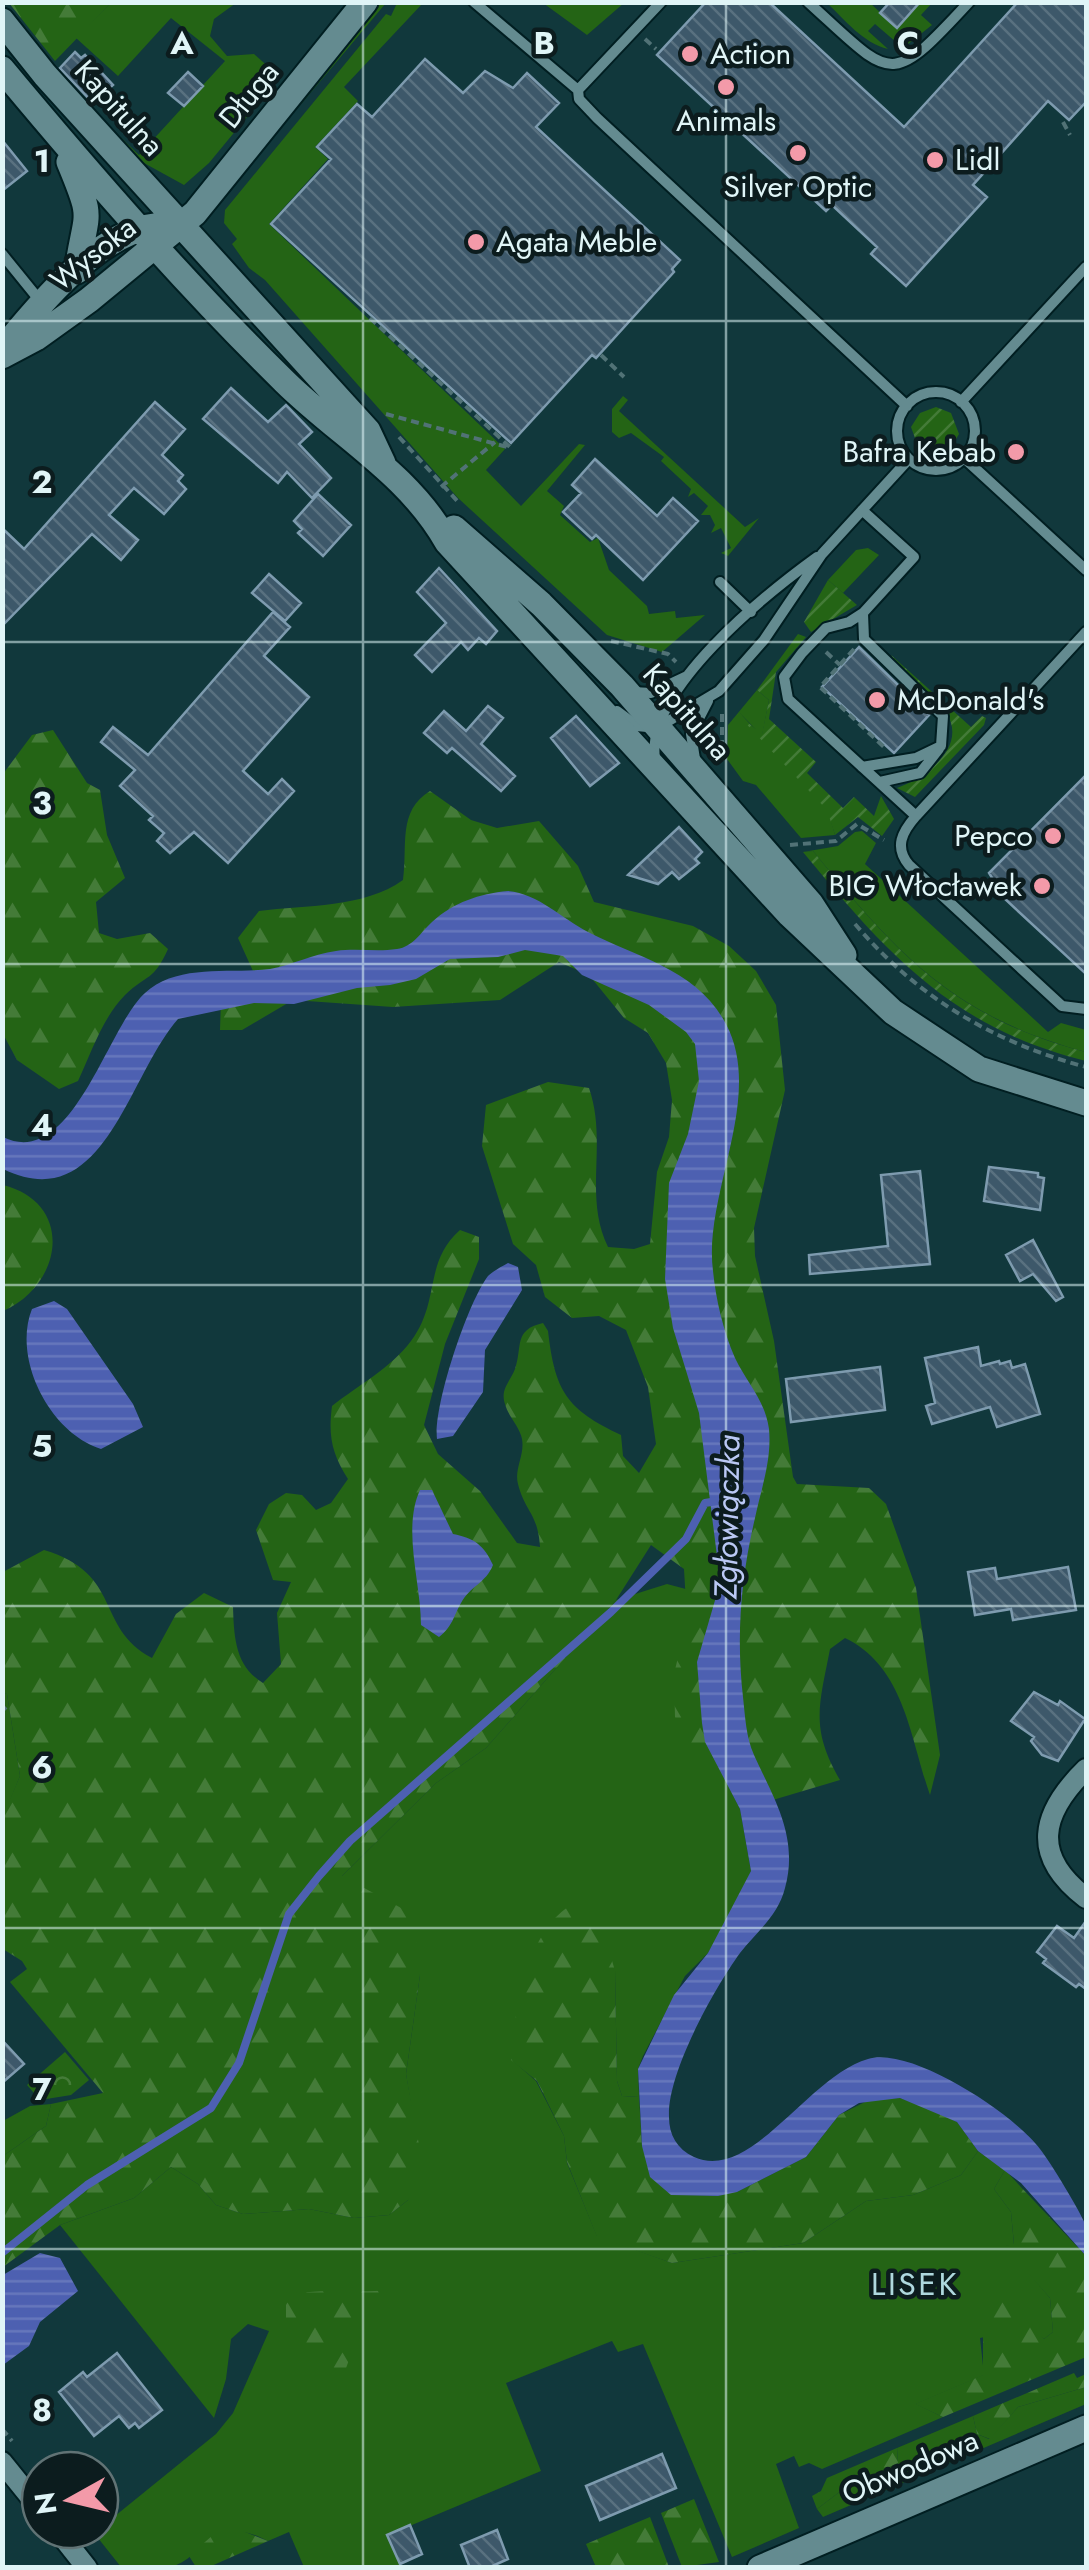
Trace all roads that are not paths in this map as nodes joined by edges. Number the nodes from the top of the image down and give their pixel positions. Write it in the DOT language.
graph roads {
  1 [pos="366,2"];
  2 [pos="474,2"];
  3 [pos="661,2"];
  4 [pos="808,2"];
  5 [pos="969,2"];
  6 [pos="2,21"];
  7 [pos="2,69"];
  8 [pos="578,90"];
  9 [pos="57,134"];
  10 [pos="180,224"];
  11 [pos="149,237"];
  12 [pos="2,254"];
  13 [pos="1086,266"];
  14 [pos="77,271"];
  15 [pos="42,303"];
  16 [pos="2,353"];
  17 [pos="962,402"];
  18 [pos="908,406"];
  19 [pos="964,458"];
  20 [pos="909,459"];
  21 [pos="384,464"];
  22 [pos="862,510"];
  23 [pos="433,516"];
  24 [pos="822,554"];
  25 [pos="1086,570"];
  26 [pos="720,582"];
  27 [pos="750,612"];
  28 [pos="863,613"];
  29 [pos="1086,632"];
  30 [pos="688,675"];
  31 [pos="622,686"];
  32 [pos="588,694"];
  33 [pos="709,700"];
  34 [pos="657,728"];
  35 [pos="940,746"];
  36 [pos="862,767"];
  37 [pos="661,774"];
  38 [pos="719,780"];
  39 [pos="878,782"];
  40 [pos="916,816"];
  41 [pos="859,981"];
  42 [pos="1086,1009"];
  43 [pos="1086,1103"];
  44 [pos="1086,1768"];
  45 [pos="1086,1898"];
  46 [pos="1086,2428"];
  47 [pos="2,2462"];
  48 [pos="20,2484"];
  49 [pos="760,2568"];
  1 -- 10 [label="street, Długa"];
  2 -- 8 [label="lane"];
  3 -- 8 [label="lane"];
  4 -- 5 [label="lane"];
  6 -- 10 [label="street, Kapitulna"];
  7 -- 9 [label="street, Kapitulna"];
  8 -- 18 [label="lane"];
  9 -- 11 [label="street, Kapitulna"];
  9 -- 14 [label="street, Kapitulna"];
  10 -- 11 [label="street, Wysoka"];
  10 -- 21 [label="street, Kapitulna"];
  11 -- 14 [label="street, Wysoka"];
  11 -- 16 [label="street, Wysoka"];
  11 -- 21 [label="street, Kapitulna"];
  12 -- 15 [label="lane"];
  13 -- 17 [label="lane"];
  14 -- 15 [label="street, Wysoka"];
  15 -- 16 [label="street, Wysoka"];
  17 -- 18 [label="lane"];
  17 -- 19 [label="lane"];
  18 -- 20 [label="lane"];
  19 -- 20 [label="lane"];
  19 -- 25 [label="lane"];
  20 -- 22 [label="lane"];
  21 -- 23 [label="street, Kapitulna"];
  22 -- 24 [label="lane"];
  22 -- 28 [label="lane"];
  23 -- 31 [label="street, Kapitulna"];
  23 -- 32 [label="street, Kapitulna"];
  24 -- 27 [label="lane"];
  24 -- 33 [label="lane"];
  26 -- 27 [label="lane"];
  27 -- 30 [label="lane"];
  28 -- 35 [label="lane"];
  28 -- 36 [label="lane"];
  29 -- 40 [label="lane"];
  30 -- 31 [label="lane"];
  30 -- 34 [label="lane"];
  31 -- 34 [label="street, Kapitulna"];
  32 -- 34 [label="lane"];
  32 -- 37 [label="street, Kapitulna"];
  33 -- 34 [label="lane"];
  33 -- 38 [label="lane"];
  34 -- 37 [label="lane"];
  34 -- 38 [label="street, Kapitulna"];
  35 -- 36 [label="lane"];
  35 -- 39 [label="lane"];
  36 -- 39 [label="lane"];
  37 -- 41 [label="street, Kapitulna"];
  38 -- 41 [label="street, Kapitulna"];
  39 -- 40 [label="lane"];
  40 -- 42 [label="lane"];
  41 -- 43 [label="street, Kapitulna"];
  44 -- 45 [label="street"];
  46 -- 49 [label="street, Obwodowa"];
  47 -- 48 [label="street"];
}
